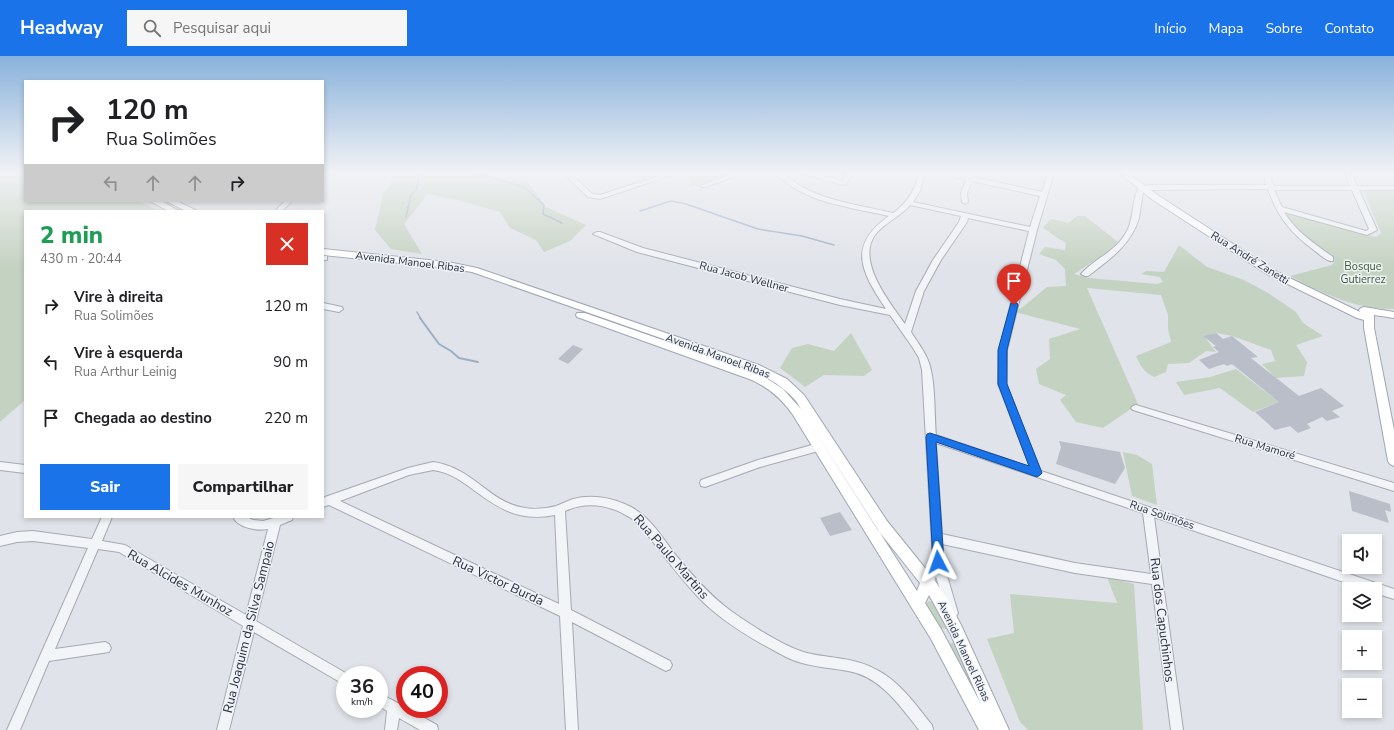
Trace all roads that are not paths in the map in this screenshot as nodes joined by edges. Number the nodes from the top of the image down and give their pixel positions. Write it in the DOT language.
graph roads {
  1 [pos="161,204"];
  2 [pos="178,204"];
  3 [pos="849,204"];
  4 [pos="906,204"];
  5 [pos="920,204"];
  6 [pos="1041,204"];
  7 [pos="1136,204"];
  8 [pos="1166,204"];
  9 [pos="1278,204"];
  10 [pos="1362,204"];
  11 [pos="1280,209"];
  12 [pos="173,210"];
  13 [pos="190,210"];
  14 [pos="894,215"];
  15 [pos="965,215"];
  16 [pos="1033,230"];
  17 [pos="597,234"];
  18 [pos="324,257"];
  19 [pos="324,257"];
  20 [pos="1330,259"];
  21 [pos="1085,274"];
  22 [pos="507,280"];
  23 [pos="488,282"];
  24 [pos="324,306"];
  25 [pos="339,308"];
  26 [pos="892,313"];
  27 [pos="1394,315"];
  28 [pos="1365,316"];
  29 [pos="1394,320"];
  30 [pos="636,330"];
  31 [pos="906,333"];
  32 [pos="660,338"];
  33 [pos="1136,408"];
  34 [pos="930,437"];
  35 [pos="819,447"];
  36 [pos="1394,461"];
  37 [pos="0,466"];
  38 [pos="24,469"];
  39 [pos="1037,473"];
  40 [pos="705,483"];
  41 [pos="1394,487"];
  42 [pos="326,501"];
  43 [pos="560,509"];
  44 [pos="1148,511"];
  45 [pos="108,518"];
  46 [pos="240,518"];
  47 [pos="286,518"];
  48 [pos="275,523"];
  49 [pos="937,538"];
  50 [pos="0,541"];
  51 [pos="95,544"];
  52 [pos="938,562"];
  53 [pos="1157,580"];
  54 [pos="928,582"];
  55 [pos="1394,594"];
  56 [pos="917,604"];
  57 [pos="566,614"];
  58 [pos="250,623"];
  59 [pos="956,630"];
  60 [pos="936,634"];
  61 [pos="105,648"];
  62 [pos="46,656"];
  63 [pos="666,665"];
  64 [pos="336,674"];
  65 [pos="388,704"];
  66 [pos="394,708"];
  67 [pos="13,730"];
  68 [pos="223,730"];
  69 [pos="391,730"];
  70 [pos="432,730"];
  71 [pos="572,730"];
  72 [pos="927,730"];
  73 [pos="987,730"];
  74 [pos="1001,730"];
  75 [pos="1177,730"];
  1 -- 12 [label="main road"];
  2 -- 13 [label="main road"];
  3 -- 14 [label="street"];
  4 -- 14 [label="street"];
  5 -- 15 [label="street"];
  6 -- 16 [label="street"];
  7 -- 21 [label="street"];
  8 -- 28 [label="main road, Rua André Zanetti"];
  9 -- 11 [label="street"];
  10 -- 11 [label="street"];
  11 -- 20 [label="street"];
  14 -- 26 [label="street"];
  15 -- 16 [label="street"];
  15 -- 31 [label="street"];
  16 -- 39 [label="street"];
  17 -- 26 [label="street, Rua Jacob Wellner"];
  18 -- 22 [label="main road, Avenida Manoel Ribas"];
  19 -- 23 [label="main road, Avenida Manoel Ribas"];
  22 -- 23 [label="main road"];
  22 -- 30 [label="main road, Avenida Manoel Ribas"];
  23 -- 30 [label="main road, Avenida Manoel Ribas"];
  24 -- 25 [label="street"];
  26 -- 31 [label="street"];
  27 -- 28 [label="main road"];
  28 -- 29 [label="main road"];
  28 -- 36 [label="main road"];
  30 -- 32 [label="main road, Avenida Manoel Ribas"];
  31 -- 34 [label="street"];
  32 -- 35 [label="main road, Avenida Manoel Ribas"];
  32 -- 54 [label="main road, Avenida Manoel Ribas"];
  33 -- 41 [label="street, Rua Mamoré"];
  34 -- 39 [label="street, Rua Solimões"];
  34 -- 49 [label="street"];
  35 -- 40 [label="street"];
  35 -- 56 [label="main road, Avenida Manoel Ribas"];
  37 -- 38 [label="street"];
  39 -- 44 [label="street, Rua Solimões"];
  42 -- 43 [label="street, Rua Paulo Martins"];
  42 -- 57 [label="street, Rua Victor Burda"];
  43 -- 57 [label="street"];
  43 -- 72 [label="street, Rua Paulo Martins"];
  44 -- 53 [label="street, Rua dos Capuchinhos"];
  44 -- 55 [label="street, Rua Solimões"];
  45 -- 51 [label="street"];
  46 -- 48 [label="street"];
  47 -- 48 [label="street"];
  48 -- 58 [label="street, Rua Joaquim da Silva Sampaio"];
  49 -- 52 [label="street"];
  49 -- 53 [label="street"];
  50 -- 51 [label="street, Rua Alcides Munhoz"];
  51 -- 58 [label="street, Rua Alcides Munhoz"];
  51 -- 62 [label="street"];
  52 -- 54 [label="street"];
  52 -- 59 [label="street"];
  53 -- 75 [label="street, Rua dos Capuchinhos"];
  54 -- 56 [label="main road"];
  54 -- 59 [label="main road, Avenida Manoel Ribas"];
  56 -- 60 [label="main road, Avenida Manoel Ribas"];
  57 -- 63 [label="street, Rua Victor Burda"];
  57 -- 71 [label="street"];
  58 -- 64 [label="street, Rua Alcides Munhoz"];
  58 -- 68 [label="street, Rua Joaquim da Silva Sampaio"];
  59 -- 60 [label="main road"];
  59 -- 74 [label="main road, Avenida Manoel Ribas"];
  60 -- 73 [label="main road, Avenida Manoel Ribas"];
  61 -- 62 [label="street"];
  62 -- 67 [label="street"];
  65 -- 66 [label="street"];
  66 -- 69 [label="street"];
  66 -- 70 [label="street"];
}
